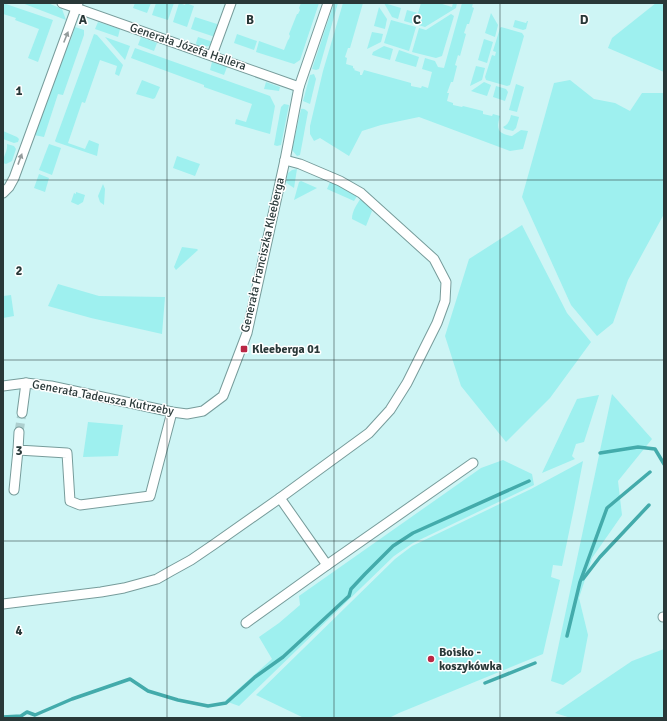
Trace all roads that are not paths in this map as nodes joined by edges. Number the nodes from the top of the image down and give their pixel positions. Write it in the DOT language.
graph roads {
  1 [pos="62,3"];
  2 [pos="231,3"];
  3 [pos="328,3"];
  4 [pos="77,5"];
  5 [pos="212,55"];
  6 [pos="299,87"];
  7 [pos="285,160"];
  8 [pos="3,193"];
  9 [pos="26,383"];
  10 [pos="3,386"];
  11 [pos="203,411"];
  12 [pos="172,412"];
  13 [pos="22,413"];
  14 [pos="19,432"];
  15 [pos="18,450"];
  16 [pos="473,463"];
  17 [pos="14,490"];
  18 [pos="280,498"];
  19 [pos="327,565"];
  20 [pos="3,604"];
  21 [pos="246,623"];
  1 -- 4 [label="street, Generała Józefa Hallera"];
  2 -- 5 [label="street"];
  3 -- 6 [label="street, Generała Franciszka Kleeberga"];
  4 -- 5 [label="street, Generała Józefa Hallera"];
  8 -- 4 [label="street, one-way"];
  5 -- 6 [label="street, Generała Józefa Hallera"];
  6 -- 7 [label="street, Generała Franciszka Kleeberga"];
  7 -- 11 [label="street, Generała Franciszka Kleeberga"];
  7 -- 18 [label="street"];
  9 -- 10 [label="street, Generała Tadeusza Kutrzeby"];
  9 -- 12 [label="street, Generała Tadeusza Kutrzeby"];
  9 -- 13 [label="street"];
  11 -- 12 [label="street, Generała Tadeusza Kutrzeby"];
  12 -- 15 [label="street"];
  14 -- 15 [label="street"];
  15 -- 17 [label="street"];
  16 -- 19 [label="street"];
  18 -- 19 [label="street"];
  18 -- 20 [label="street"];
  19 -- 21 [label="street"];
}
